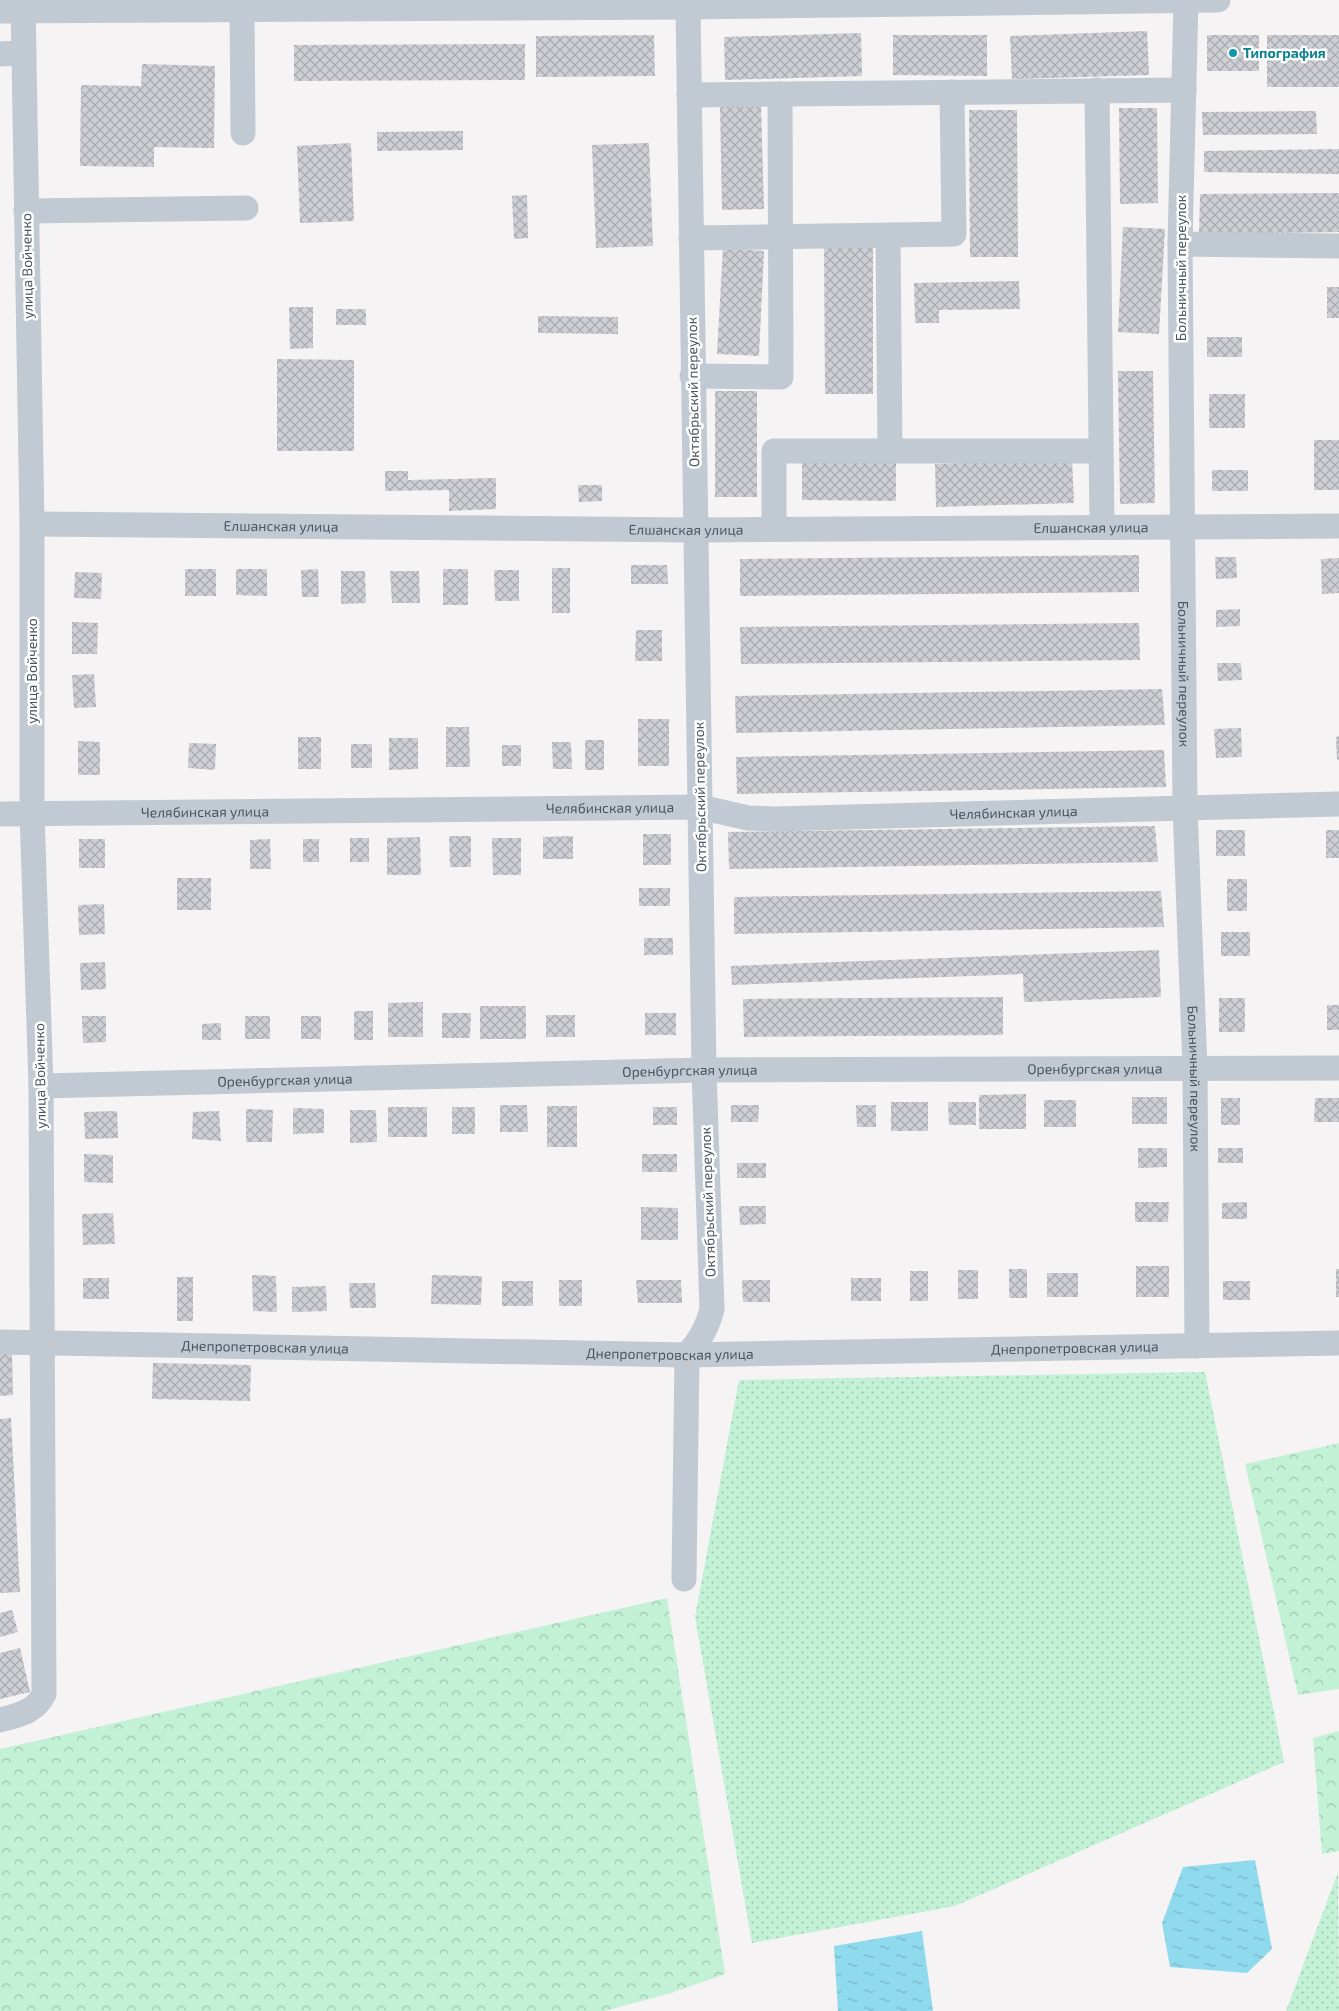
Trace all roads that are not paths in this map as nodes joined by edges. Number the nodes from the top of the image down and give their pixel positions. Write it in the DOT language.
graph roads {
  1 [pos="1186,0"];
  2 [pos="1218,0"];
  3 [pos="607,3"];
  4 [pos="15,7"];
  5 [pos="688,7"];
  6 [pos="242,9"];
  7 [pos="12,53"];
  8 [pos="1097,90"];
  9 [pos="1184,90"];
  10 [pos="952,92"];
  11 [pos="780,94"];
  12 [pos="689,95"];
  13 [pos="243,133"];
  14 [pos="246,208"];
  15 [pos="26,211"];
  16 [pos="888,236"];
  17 [pos="691,238"];
  18 [pos="781,238"];
  19 [pos="1180,244"];
  20 [pos="1339,246"];
  21 [pos="692,376"];
  22 [pos="890,451"];
  23 [pos="1100,451"];
  24 [pos="32,524"];
  25 [pos="1183,526"];
  26 [pos="1339,526"];
  27 [pos="1102,527"];
  28 [pos="774,529"];
  29 [pos="694,530"];
  30 [pos="1339,804"];
  31 [pos="700,807"];
  32 [pos="1185,807"];
  33 [pos="32,813"];
  34 [pos="0,814"];
  35 [pos="1195,1068"];
  36 [pos="1339,1068"];
  37 [pos="704,1070"];
  38 [pos="41,1086"];
  39 [pos="43,1341"];
  40 [pos="0,1342"];
  41 [pos="1339,1343"];
  42 [pos="1197,1346"];
  43 [pos="687,1355"];
  44 [pos="684,1579"];
  45 [pos="0,1720"];
  1 -- 2 [label="street"];
  1 -- 5 [label="street"];
  1 -- 9 [label="street, Больничный переулок"];
  3 -- 5 [label="street"];
  3 -- 6 [label="street"];
  4 -- 6 [label="street"];
  4 -- 7 [label="street, улица Войченко"];
  5 -- 12 [label="street, Октябрьский переулок"];
  6 -- 13 [label="street"];
  7 -- 15 [label="street, улица Войченко"];
  8 -- 9 [label="street"];
  8 -- 10 [label="street"];
  8 -- 23 [label="street"];
  9 -- 19 [label="street, Больничный переулок"];
  10 -- 11 [label="street"];
  10 -- 16 [label="street"];
  11 -- 12 [label="street"];
  11 -- 18 [label="street"];
  12 -- 17 [label="street, Октябрьский переулок"];
  14 -- 15 [label="street"];
  15 -- 24 [label="street, улица Войченко"];
  16 -- 18 [label="street"];
  16 -- 22 [label="street"];
  17 -- 18 [label="street"];
  17 -- 21 [label="street, Октябрьский переулок"];
  18 -- 21 [label="street"];
  19 -- 20 [label="street"];
  19 -- 25 [label="street, Больничный переулок"];
  21 -- 29 [label="street, Октябрьский переулок"];
  22 -- 23 [label="street"];
  22 -- 28 [label="street"];
  23 -- 27 [label="street"];
  24 -- 29 [label="street, Елшанская улица"];
  24 -- 33 [label="street, улица Войченко"];
  25 -- 26 [label="street, Елшанская улица"];
  25 -- 27 [label="street, Елшанская улица"];
  25 -- 32 [label="street, Больничный переулок"];
  27 -- 28 [label="street, Елшанская улица"];
  28 -- 29 [label="street, Елшанская улица"];
  29 -- 31 [label="street, Октябрьский переулок"];
  30 -- 32 [label="street, Челябинская улица"];
  31 -- 32 [label="street, Челябинская улица"];
  31 -- 33 [label="street, Челябинская улица"];
  31 -- 37 [label="street, Октябрьский переулок"];
  32 -- 35 [label="street, Больничный переулок"];
  33 -- 34 [label="street, Челябинская улица"];
  33 -- 38 [label="street, улица Войченко"];
  35 -- 36 [label="street, Оренбургская улица"];
  35 -- 37 [label="street, Оренбургская улица"];
  35 -- 42 [label="street, Больничный переулок"];
  37 -- 38 [label="street, Оренбургская улица"];
  37 -- 43 [label="street, Октябрьский переулок"];
  38 -- 39 [label="street, улица Войченко"];
  39 -- 40 [label="street, Днепропетровская улица"];
  39 -- 43 [label="street, Днепропетровская улица"];
  39 -- 45 [label="street, улица Войченко"];
  41 -- 42 [label="street, Днепропетровская улица"];
  42 -- 43 [label="street, Днепропетровская улица"];
  43 -- 44 [label="street"];
}
